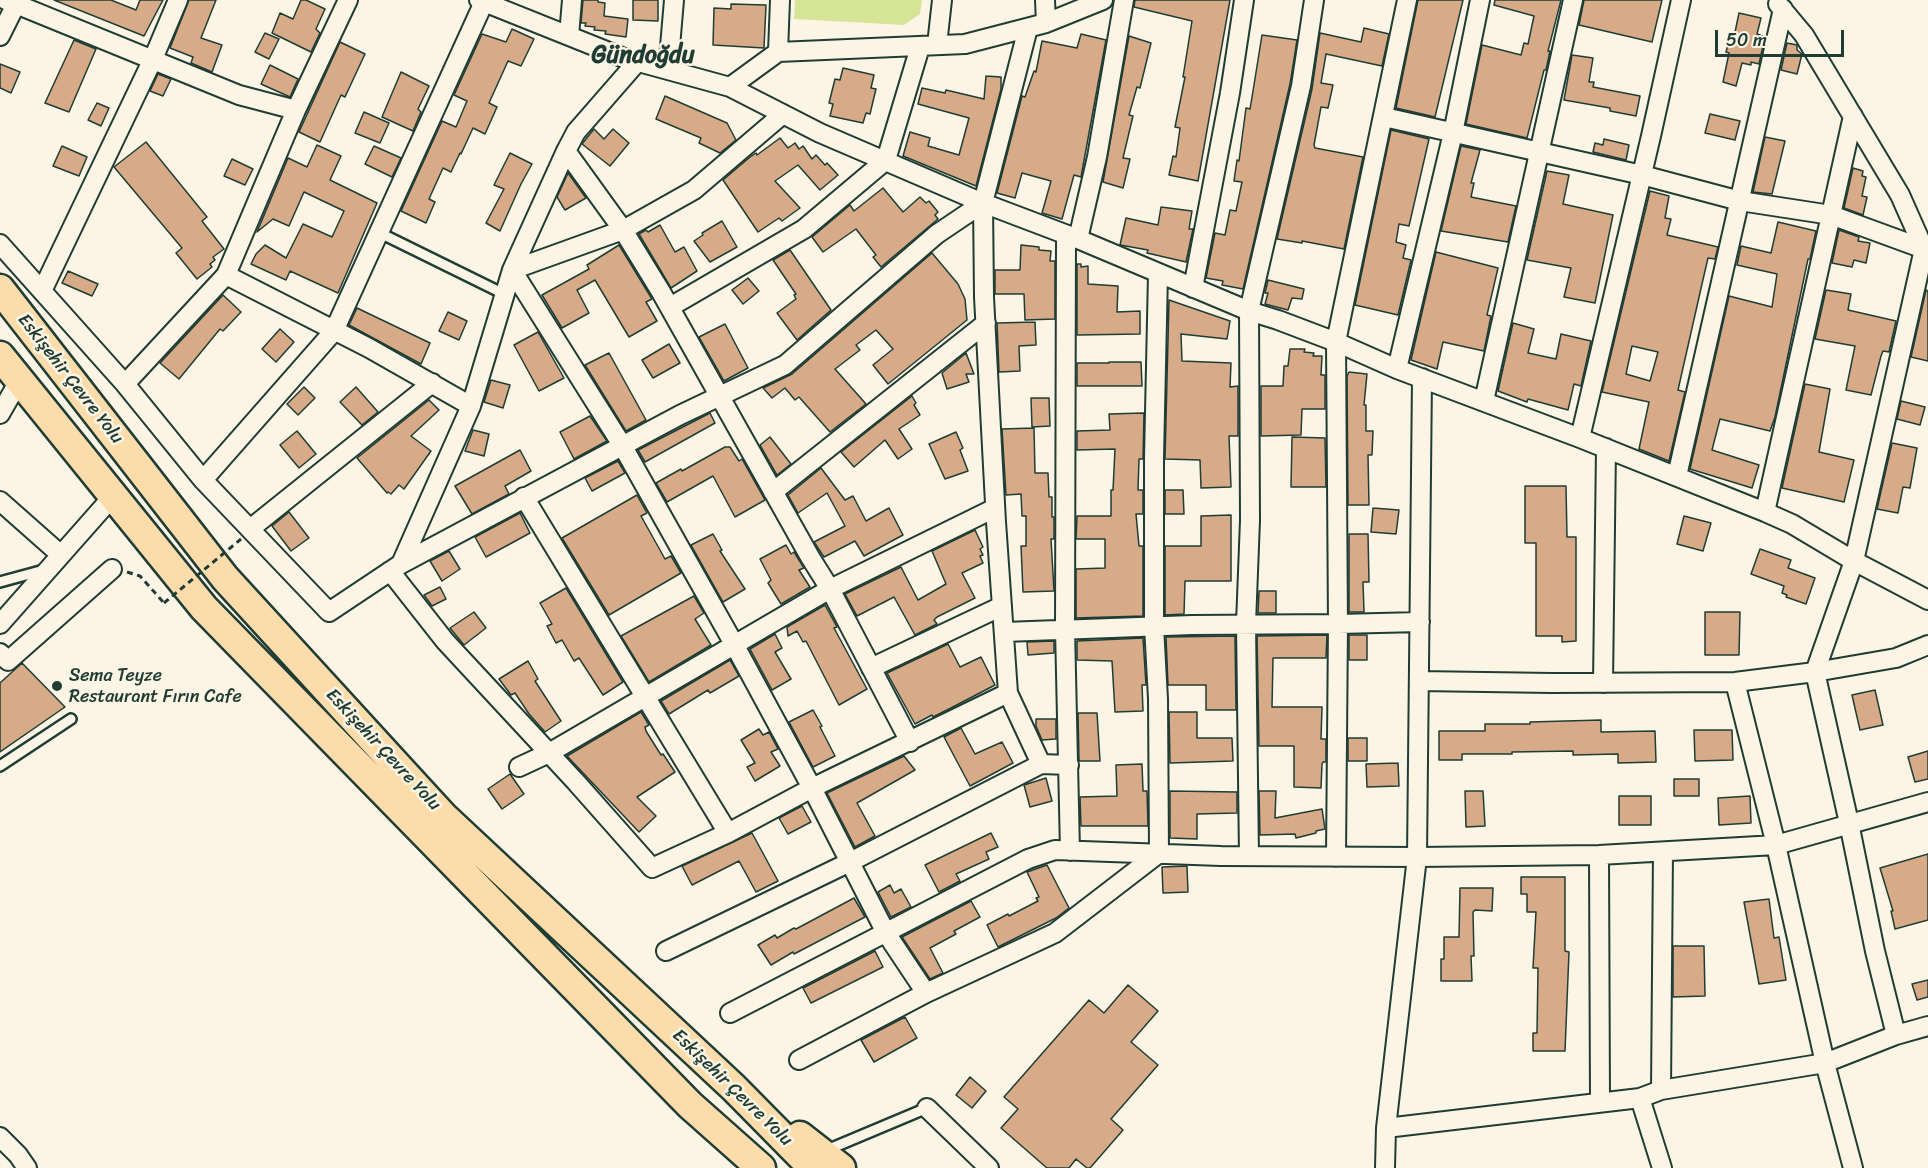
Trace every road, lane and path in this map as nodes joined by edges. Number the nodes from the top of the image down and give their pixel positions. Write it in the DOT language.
graph roads {
  1 [pos="178,0"];
  2 [pos="348,0"];
  3 [pos="572,0"];
  4 [pos="674,0"];
  5 [pos="780,0"];
  6 [pos="942,0"];
  7 [pos="1045,0"];
  8 [pos="1103,0"];
  9 [pos="1124,0"];
  10 [pos="1244,0"];
  11 [pos="1314,0"];
  12 [pos="1407,0"];
  13 [pos="1480,0"];
  14 [pos="1573,0"];
  15 [pos="1681,0"];
  16 [pos="482,1"];
  17 [pos="11,2"];
  18 [pos="1779,5"];
  19 [pos="1046,23"];
  20 [pos="1028,28"];
  21 [pos="0,36"];
  22 [pos="569,36"];
  23 [pos="929,46"];
  24 [pos="778,52"];
  25 [pos="153,59"];
  26 [pos="637,62"];
  27 [pos="668,70"];
  28 [pos="730,87"];
  29 [pos="296,110"];
  30 [pos="783,114"];
  31 [pos="1853,116"];
  32 [pos="1384,117"];
  33 [pos="1453,133"];
  34 [pos="566,151"];
  35 [pos="1540,152"];
  36 [pos="886,160"];
  37 [pos="1642,175"];
  38 [pos="1740,201"];
  39 [pos="983,203"];
  40 [pos="1831,216"];
  41 [pos="623,230"];
  42 [pos="378,232"];
  43 [pos="1072,237"];
  44 [pos="0,244"];
  45 [pos="1927,250"];
  46 [pos="512,270"];
  47 [pos="1158,274"];
  48 [pos="226,275"];
  49 [pos="1193,288"];
  50 [pos="0,289"];
  51 [pos="42,291"];
  52 [pos="504,294"];
  53 [pos="670,307"];
  54 [pos="1249,311"];
  55 [pos="986,323"];
  56 [pos="334,331"];
  57 [pos="1336,342"];
  58 [pos="0,356"];
  59 [pos="1397,369"];
  60 [pos="1422,378"];
  61 [pos="19,381"];
  62 [pos="432,383"];
  63 [pos="125,384"];
  64 [pos="719,396"];
  65 [pos="1484,401"];
  66 [pos="471,406"];
  67 [pos="0,414"];
  68 [pos="1580,438"];
  69 [pos="622,446"];
  70 [pos="1606,448"];
  71 [pos="1677,476"];
  72 [pos="203,480"];
  73 [pos="773,492"];
  74 [pos="114,495"];
  75 [pos="524,497"];
  76 [pos="0,501"];
  77 [pos="995,508"];
  78 [pos="1765,512"];
  79 [pos="245,534"];
  80 [pos="1854,561"];
  81 [pos="55,562"];
  82 [pos="395,567"];
  83 [pos="112,568"];
  84 [pos="140,576"];
  85 [pos="0,582"];
  86 [pos="830,589"];
  87 [pos="1928,600"];
  88 [pos="1002,606"];
  89 [pos="1420,622"];
  90 [pos="0,624"];
  91 [pos="1246,624"];
  92 [pos="1338,624"];
  93 [pos="1154,626"];
  94 [pos="1065,629"];
  95 [pos="1004,632"];
  96 [pos="734,644"];
  97 [pos="1928,645"];
  98 [pos="2,661"];
  99 [pos="871,668"];
  100 [pos="1815,672"];
  101 [pos="1419,681"];
  102 [pos="1603,682"];
  103 [pos="1735,682"];
  104 [pos="1008,693"];
  105 [pos="644,697"];
  106 [pos="71,719"];
  107 [pos="910,742"];
  108 [pos="549,753"];
  109 [pos="1041,764"];
  110 [pos="1069,765"];
  111 [pos="0,766"];
  112 [pos="519,767"];
  113 [pos="812,788"];
  114 [pos="1928,802"];
  115 [pos="1849,823"];
  116 [pos="728,833"];
  117 [pos="1776,845"];
  118 [pos="1070,851"];
  119 [pos="1663,852"];
  120 [pos="1159,853"];
  121 [pos="1599,855"];
  122 [pos="1249,856"];
  123 [pos="1336,857"];
  124 [pos="1417,857"];
  125 [pos="850,861"];
  126 [pos="886,933"];
  127 [pos="666,951"];
  128 [pos="926,993"];
  129 [pos="730,1013"];
  130 [pos="1928,1026"];
  131 [pos="1896,1035"];
  132 [pos="800,1060"];
  133 [pos="1825,1063"];
  134 [pos="1661,1090"];
  135 [pos="1640,1098"];
  136 [pos="1600,1101"];
  137 [pos="690,1106"];
  138 [pos="927,1108"];
  139 [pos="1386,1128"];
  140 [pos="0,1137"];
  141 [pos="825,1163"];
  142 [pos="27,1168"];
  143 [pos="730,1168"];
  144 [pos="761,1168"];
  145 [pos="989,1168"];
  146 [pos="1385,1168"];
  147 [pos="1662,1168"];
  148 [pos="1853,1168"];
  1 -- 25 [label="street"];
  2 -- 29 [label="street"];
  3 -- 22 [label="street"];
  4 -- 27 [label="street"];
  5 -- 24 [label="street"];
  6 -- 23 [label="street"];
  7 -- 19 [label="street"];
  8 -- 19 [label="street"];
  9 -- 43 [label="street"];
  10 -- 49 [label="street"];
  11 -- 54 [label="street"];
  12 -- 32 [label="street"];
  13 -- 33 [label="street"];
  14 -- 35 [label="street"];
  15 -- 37 [label="street"];
  16 -- 22 [label="street"];
  16 -- 42 [label="street"];
  17 -- 21 [label="street"];
  17 -- 25 [label="street"];
  18 -- 31 [label="street"];
  18 -- 38 [label="street"];
  19 -- 20 [label="street"];
  20 -- 23 [label="street"];
  20 -- 39 [label="street"];
  22 -- 26 [label="street"];
  23 -- 24 [label="street"];
  23 -- 36 [label="street"];
  24 -- 28 [label="street"];
  25 -- 29 [label="street"];
  25 -- 51 [label="street"];
  26 -- 27 [label="street"];
  26 -- 34 [label="street"];
  27 -- 28 [label="street"];
  28 -- 30 [label="street"];
  29 -- 48 [label="street"];
  30 -- 36 [label="street"];
  30 -- 41 [label="street"];
  31 -- 40 [label="street"];
  31 -- 45 [label="street"];
  32 -- 33 [label="street"];
  32 -- 57 [label="street"];
  33 -- 35 [label="street"];
  33 -- 59 [label="street"];
  34 -- 41 [label="street"];
  34 -- 46 [label="street"];
  35 -- 37 [label="street"];
  35 -- 65 [label="street"];
  36 -- 39 [label="street"];
  36 -- 53 [label="street"];
  37 -- 38 [label="street"];
  37 -- 68 [label="street"];
  38 -- 40 [label="street"];
  38 -- 71 [label="street"];
  39 -- 43 [label="street"];
  39 -- 55 [label="street"];
  39 -- 64 [label="street"];
  40 -- 45 [label="street"];
  40 -- 78 [label="street"];
  41 -- 46 [label="street"];
  41 -- 53 [label="street"];
  42 -- 52 [label="lane"];
  42 -- 56 [label="street"];
  43 -- 47 [label="street"];
  43 -- 94 [label="street"];
  44 -- 51 [label="street"];
  45 -- 80 [label="street"];
  46 -- 52 [label="street"];
  46 -- 69 [label="street"];
  47 -- 49 [label="street"];
  47 -- 93 [label="street"];
  48 -- 56 [label="street"];
  48 -- 63 [label="street"];
  49 -- 54 [label="street"];
  50 -- 141 [label="highway, Eskişehir Çevre Yolu"];
  51 -- 63 [label="street"];
  52 -- 66 [label="street"];
  53 -- 64 [label="street"];
  54 -- 57 [label="street"];
  54 -- 91 [label="street"];
  55 -- 73 [label="street"];
  55 -- 77 [label="street"];
  56 -- 62 [label="street"];
  56 -- 72 [label="street"];
  57 -- 59 [label="street"];
  57 -- 92 [label="street"];
  58 -- 61 [label="highway, Eskişehir Çevre Yolu"];
  59 -- 60 [label="street"];
  60 -- 65 [label="street"];
  60 -- 89 [label="street"];
  61 -- 67 [label="street"];
  61 -- 74 [label="highway, Eskişehir Çevre Yolu"];
  62 -- 66 [label="street"];
  62 -- 79 [label="street"];
  63 -- 72 [label="street"];
  64 -- 69 [label="street"];
  64 -- 73 [label="street"];
  65 -- 68 [label="street"];
  66 -- 82 [label="street"];
  68 -- 70 [label="street"];
  69 -- 75 [label="street"];
  69 -- 96 [label="street"];
  70 -- 71 [label="street"];
  70 -- 102 [label="street"];
  71 -- 78 [label="street"];
  72 -- 79 [label="street"];
  73 -- 86 [label="street"];
  74 -- 81 [label="street"];
  74 -- 137 [label="highway, Eskişehir Çevre Yolu"];
  75 -- 82 [label="street"];
  75 -- 105 [label="street"];
  76 -- 81 [label="street"];
  77 -- 86 [label="street"];
  77 -- 88 [label="street"];
  78 -- 80 [label="street"];
  79 -- 82 [label="street"];
  79 -- 84 [label="path, bridge"];
  80 -- 87 [label="street"];
  80 -- 100 [label="street"];
  81 -- 85 [label="lane"];
  81 -- 90 [label="street"];
  82 -- 108 [label="street"];
  83 -- 98 [label="street"];
  86 -- 96 [label="street"];
  86 -- 99 [label="street"];
  88 -- 95 [label="street"];
  88 -- 99 [label="street"];
  89 -- 92 [label="street"];
  89 -- 101 [label="street"];
  91 -- 92 [label="street"];
  91 -- 93 [label="street"];
  91 -- 122 [label="street"];
  92 -- 123 [label="street"];
  93 -- 94 [label="street"];
  93 -- 120 [label="street"];
  94 -- 95 [label="street"];
  94 -- 110 [label="street"];
  95 -- 104 [label="street"];
  96 -- 105 [label="street"];
  96 -- 113 [label="street"];
  97 -- 100 [label="street"];
  99 -- 107 [label="street"];
  100 -- 103 [label="street"];
  100 -- 115 [label="street"];
  101 -- 102 [label="street"];
  101 -- 124 [label="street"];
  102 -- 103 [label="street"];
  103 -- 117 [label="street"];
  104 -- 107 [label="street"];
  104 -- 109 [label="street"];
  105 -- 108 [label="street"];
  105 -- 116 [label="street"];
  106 -- 111 [label="lane"];
  107 -- 113 [label="street"];
  108 -- 112 [label="street"];
  108 -- 116 [label="street"];
  109 -- 110 [label="street"];
  109 -- 125 [label="street"];
  110 -- 118 [label="street"];
  113 -- 116 [label="street"];
  113 -- 125 [label="street"];
  114 -- 115 [label="street"];
  115 -- 117 [label="street"];
  115 -- 131 [label="street"];
  117 -- 119 [label="street"];
  117 -- 133 [label="street"];
  118 -- 120 [label="street"];
  118 -- 126 [label="street"];
  119 -- 121 [label="street"];
  119 -- 134 [label="street"];
  120 -- 122 [label="street"];
  120 -- 128 [label="street"];
  121 -- 124 [label="street"];
  121 -- 136 [label="street"];
  122 -- 123 [label="street"];
  123 -- 124 [label="street"];
  124 -- 139 [label="street"];
  125 -- 126 [label="street"];
  125 -- 127 [label="street"];
  126 -- 128 [label="street"];
  126 -- 129 [label="street"];
  128 -- 132 [label="street"];
  130 -- 131 [label="street"];
  131 -- 133 [label="street"];
  133 -- 134 [label="street"];
  133 -- 148 [label="street"];
  134 -- 135 [label="street"];
  135 -- 136 [label="street"];
  135 -- 147 [label="street"];
  136 -- 139 [label="street"];
  137 -- 143 [label="highway"];
  137 -- 144 [label="highway, Eskişehir Çevre Yolu"];
  138 -- 141 [label="lane"];
  138 -- 145 [label="street"];
  139 -- 146 [label="street"];
  140 -- 142 [label="street"];
}
